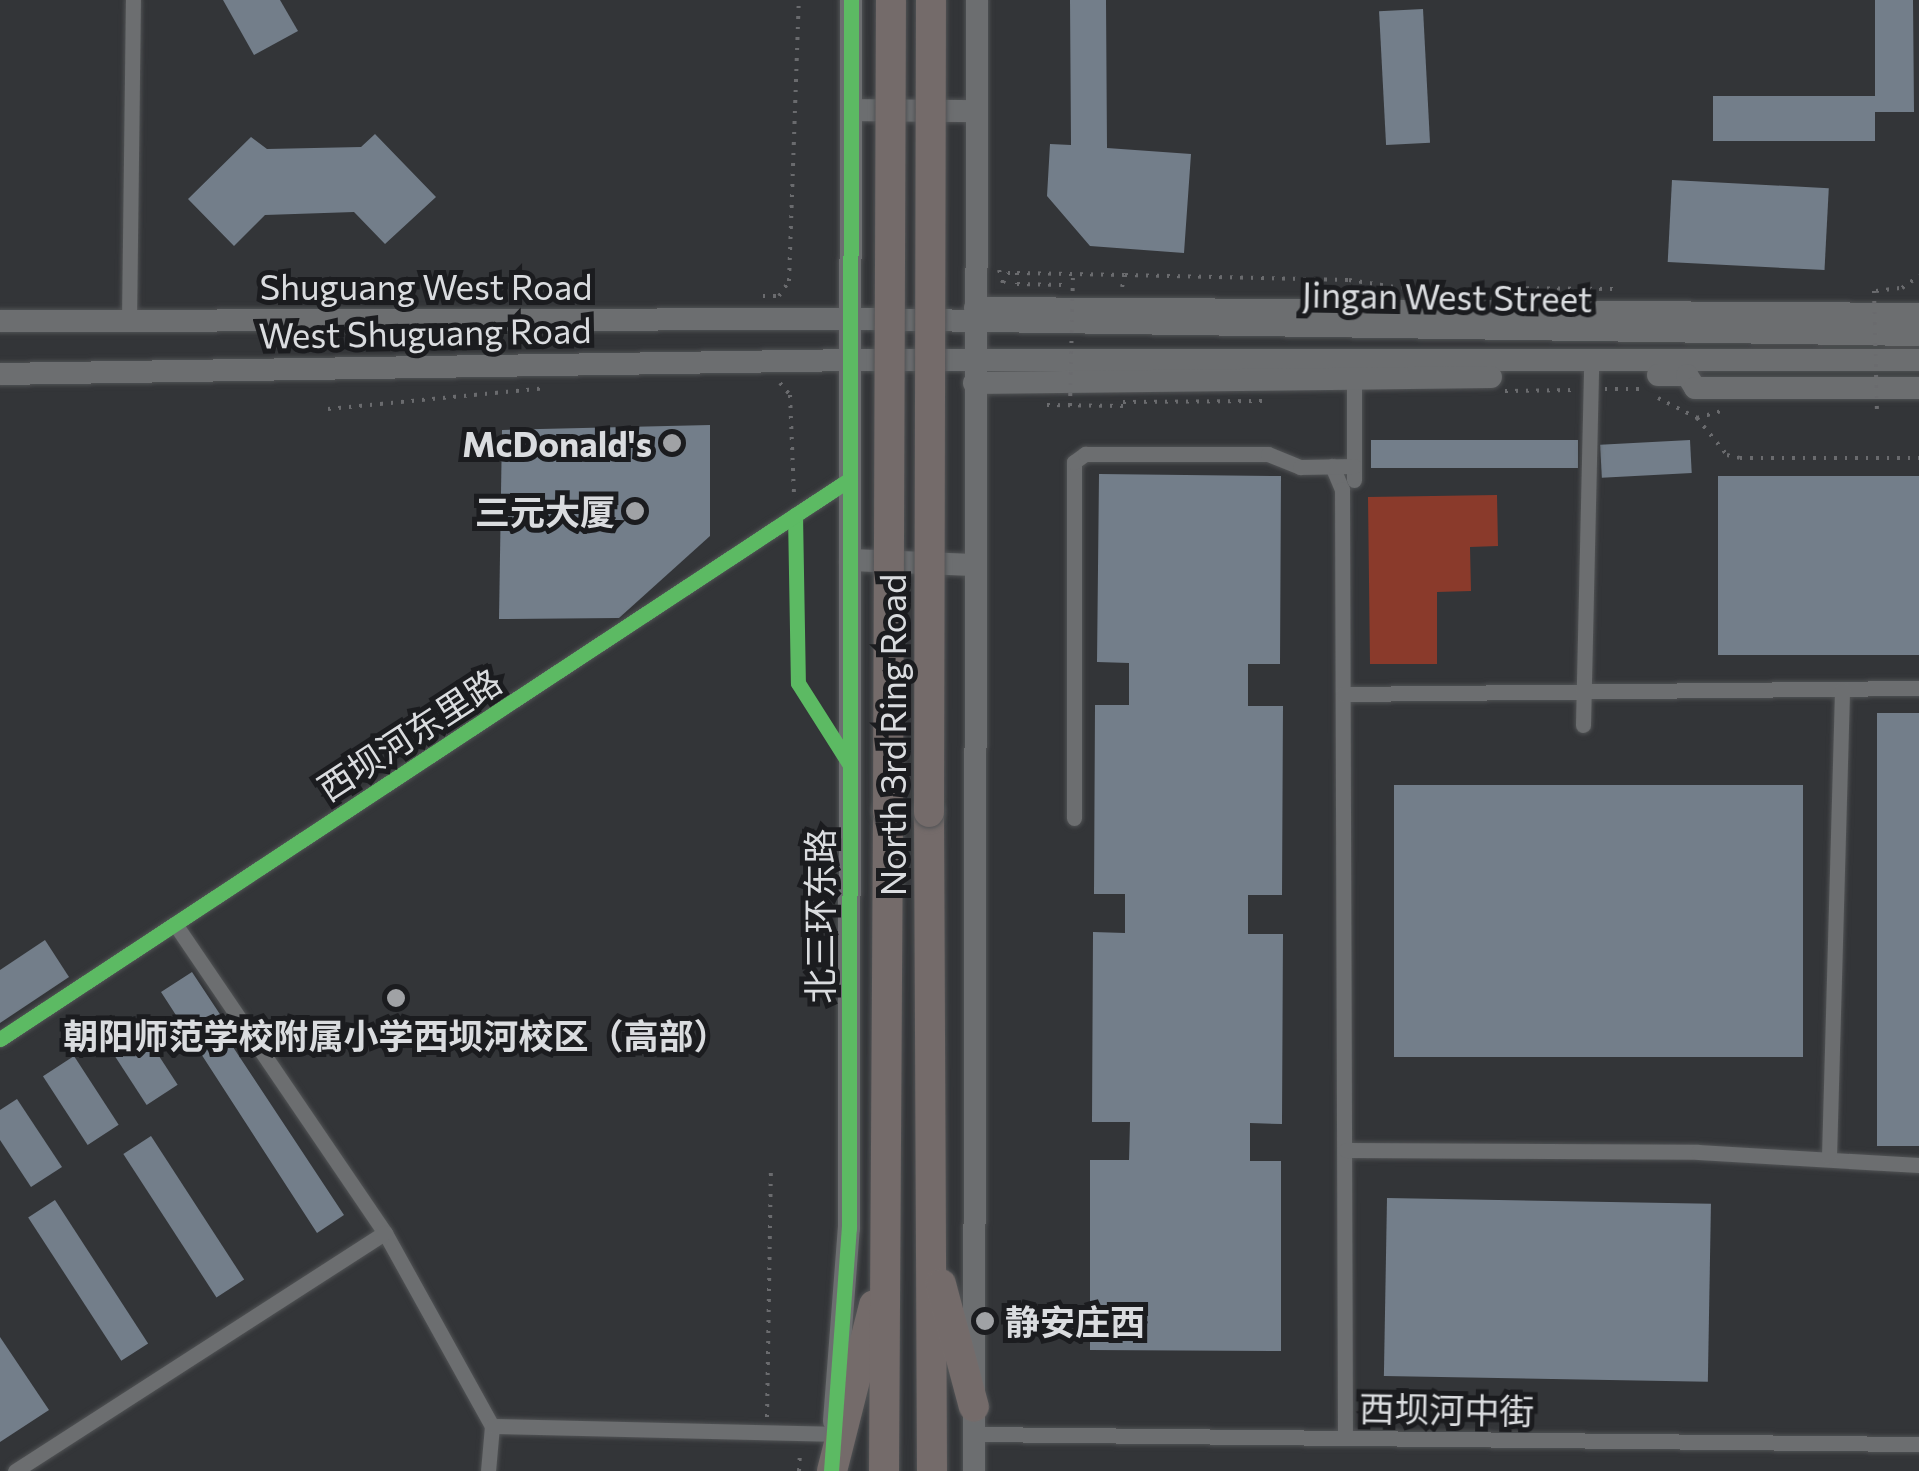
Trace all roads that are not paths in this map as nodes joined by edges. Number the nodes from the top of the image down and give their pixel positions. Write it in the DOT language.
graph roads {
  1 [pos="133,0"];
  2 [pos="851,0"];
  3 [pos="891,0"];
  4 [pos="931,0"];
  5 [pos="976,0"];
  6 [pos="852,110"];
  7 [pos="976,111"];
  8 [pos="1336,307"];
  9 [pos="1919,314"];
  10 [pos="975,317"];
  11 [pos="852,319"];
  12 [pos="0,321"];
  13 [pos="129,322"];
  14 [pos="1400,330"];
  15 [pos="1919,336"];
  16 [pos="850,360"];
  17 [pos="1919,360"];
  18 [pos="1354,370"];
  19 [pos="974,373"];
  20 [pos="0,374"];
  21 [pos="1591,376"];
  22 [pos="1919,388"];
  23 [pos="1332,466"];
  24 [pos="850,479"];
  25 [pos="850,560"];
  26 [pos="974,565"];
  27 [pos="1919,688"];
  28 [pos="1842,689"];
  29 [pos="1583,692"];
  30 [pos="1343,694"];
  31 [pos="1583,725"];
  32 [pos="1074,818"];
  33 [pos="175,924"];
  34 [pos="0,1039"];
  35 [pos="1346,1150"];
  36 [pos="1829,1157"];
  37 [pos="1919,1165"];
  38 [pos="385,1233"];
  39 [pos="928,1238"];
  40 [pos="886,1258"];
  41 [pos="974,1420"];
  42 [pos="492,1426"];
  43 [pos="833,1434"];
  44 [pos="1345,1438"];
  45 [pos="1919,1444"];
  46 [pos="15,1471"];
  47 [pos="488,1471"];
  48 [pos="831,1471"];
  49 [pos="884,1471"];
  50 [pos="932,1471"];
  51 [pos="974,1471"];
  1 -- 13 [label="street"];
  2 -- 6 [label="street"];
  3 -- 40 [label="highway, North 3rd Ring Road, bridge"];
  4 -- 39 [label="highway, North 3rd Ring Road, bridge"];
  5 -- 7 [label="street"];
  6 -- 7 [label="street"];
  6 -- 11 [label="street"];
  7 -- 10 [label="street"];
  8 -- 9 [label="street"];
  8 -- 10 [label="street"];
  8 -- 14 [label="street"];
  10 -- 11 [label="street, Shuguang West Road"];
  10 -- 14 [label="street, Jingan West Street"];
  10 -- 19 [label="street"];
  11 -- 13 [label="street, Shuguang West Road"];
  11 -- 16 [label="street, 北三环东路"];
  12 -- 13 [label="street, Shuguang West Road"];
  14 -- 15 [label="street, Jingan West Street"];
  16 -- 19 [label="street, West Shuguang Road"];
  16 -- 20 [label="street, West Shuguang Road"];
  16 -- 24 [label="street, 北三环东路"];
  17 -- 21 [label="street, Jingan West Street"];
  18 -- 19 [label="street, Jingan West Street"];
  18 -- 21 [label="street, Jingan West Street"];
  18 -- 23 [label="street"];
  19 -- 26 [label="street"];
  21 -- 22 [label="street"];
  21 -- 29 [label="street"];
  23 -- 30 [label="street"];
  23 -- 32 [label="street"];
  24 -- 25 [label="street, 北三环东路"];
  24 -- 33 [label="street, 西坝河东里路"];
  25 -- 26 [label="street"];
  25 -- 43 [label="street, 北三环东路"];
  26 -- 41 [label="street"];
  27 -- 28 [label="street"];
  28 -- 29 [label="street"];
  28 -- 36 [label="street"];
  29 -- 30 [label="street"];
  29 -- 31 [label="street"];
  30 -- 35 [label="street"];
  33 -- 34 [label="street, 西坝河东里路"];
  33 -- 38 [label="street"];
  35 -- 36 [label="street"];
  35 -- 44 [label="street"];
  36 -- 37 [label="street"];
  38 -- 42 [label="street"];
  38 -- 46 [label="street"];
  39 -- 41 [label="highway"];
  39 -- 50 [label="highway, North 3rd Ring Road"];
  40 -- 48 [label="highway"];
  40 -- 49 [label="highway, North 3rd Ring Road"];
  41 -- 44 [label="street, 西坝河中街"];
  41 -- 51 [label="street"];
  42 -- 43 [label="street"];
  42 -- 47 [label="street"];
  43 -- 48 [label="street, 北三环东路"];
  44 -- 45 [label="street, 西坝河中街"];
}
